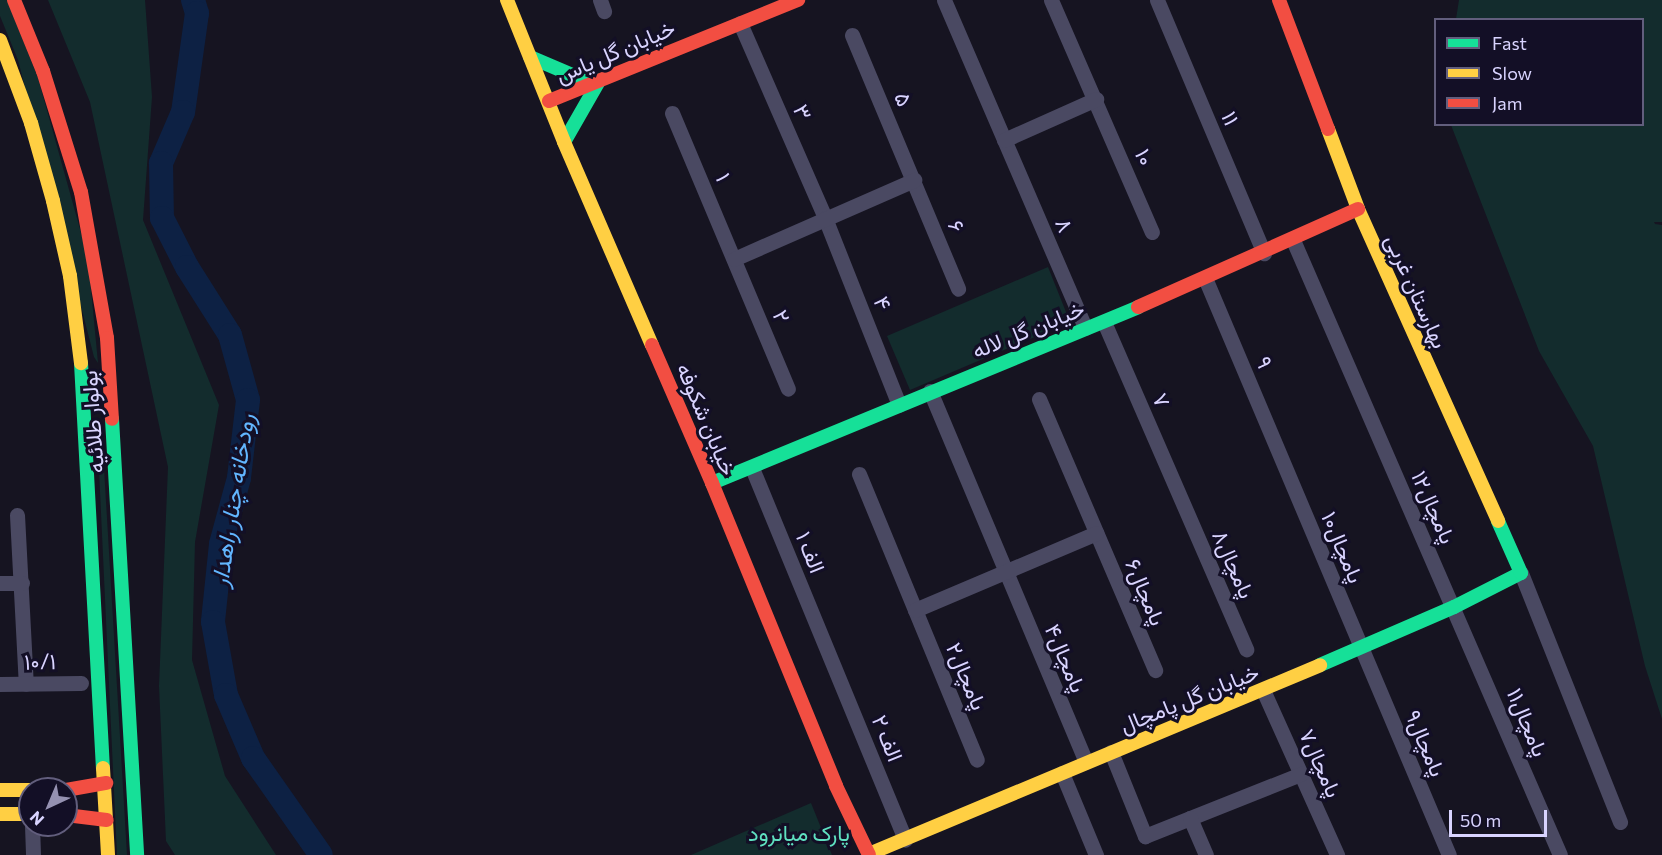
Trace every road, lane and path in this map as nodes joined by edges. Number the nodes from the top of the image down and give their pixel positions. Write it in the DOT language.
graph roads {
  1 [pos="14,0"];
  2 [pos="507,0"];
  3 [pos="798,0"];
  4 [pos="944,0"];
  5 [pos="1051,0"];
  6 [pos="1157,0"];
  7 [pos="1279,0"];
  8 [pos="1284,0"];
  9 [pos="1288,21"];
  10 [pos="740,23"];
  11 [pos="852,35"];
  12 [pos="0,40"];
  13 [pos="530,57"];
  14 [pos="0,72"];
  15 [pos="599,81"];
  16 [pos="17,82"];
  17 [pos="1096,99"];
  18 [pos="549,101"];
  19 [pos="672,113"];
  20 [pos="1004,140"];
  21 [pos="564,142"];
  22 [pos="914,180"];
  23 [pos="1358,209"];
  24 [pos="825,218"];
  25 [pos="1152,232"];
  26 [pos="1293,240"];
  27 [pos="1264,252"];
  28 [pos="734,260"];
  29 [pos="1206,278"];
  30 [pos="958,289"];
  31 [pos="1104,322"];
  32 [pos="1085,328"];
  33 [pos="788,389"];
  34 [pos="930,390"];
  35 [pos="1039,399"];
  36 [pos="899,405"];
  37 [pos="88,449"];
  38 [pos="116,449"];
  39 [pos="1283,463"];
  40 [pos="752,468"];
  41 [pos="859,474"];
  42 [pos="712,483"];
  43 [pos="1180,497"];
  44 [pos="17,515"];
  45 [pos="1096,533"];
  46 [pos="1005,572"];
  47 [pos="1521,573"];
  48 [pos="0,583"];
  49 [pos="22,583"];
  50 [pos="1454,607"];
  51 [pos="915,610"];
  52 [pos="1361,648"];
  53 [pos="1246,649"];
  54 [pos="829,654"];
  55 [pos="1155,670"];
  56 [pos="81,683"];
  57 [pos="0,684"];
  58 [pos="26,684"];
  59 [pos="1263,690"];
  60 [pos="1111,752"];
  61 [pos="977,760"];
  62 [pos="1086,762"];
  63 [pos="1062,773"];
  64 [pos="1301,774"];
  65 [pos="106,783"];
  66 [pos="78,789"];
  67 [pos="0,790"];
  68 [pos="18,790"];
  69 [pos="78,795"];
  70 [pos="78,810"];
  71 [pos="0,814"];
  72 [pos="18,814"];
  73 [pos="78,816"];
  74 [pos="1190,818"];
  75 [pos="107,820"];
  76 [pos="1620,822"];
  77 [pos="32,837"];
  78 [pos="905,840"];
  79 [pos="869,854"];
  80 [pos="33,855"];
  81 [pos="108,855"];
  82 [pos="137,855"];
  83 [pos="1096,855"];
  84 [pos="1206,855"];
  85 [pos="1337,855"];
  86 [pos="1449,855"];
  87 [pos="1560,855"];
  1 -- 38 [label="main road, بولوار طلائیه"];
  2 -- 13 [label="main road, خیابان شکوفه"];
  3 -- 10 [label="main road, خیابان گل یاس"];
  4 -- 20 [label="street"];
  5 -- 17 [label="street"];
  6 -- 27 [label="street, ۱۱"];
  7 -- 9 [label="main road, بهارستان غربی"];
  8 -- 9 [label="main road, بهارستان غربی"];
  9 -- 23 [label="main road, بهارستان غربی"];
  10 -- 15 [label="main road, خیابان گل یاس"];
  10 -- 24 [label="street, ۳"];
  11 -- 22 [label="street, ۵"];
  12 -- 16 [label="main road, بولوار طلائیه"];
  13 -- 15 [label="main road"];
  13 -- 18 [label="main road, خیابان شکوفه"];
  14 -- 16 [label="main road"];
  15 -- 18 [label="main road, خیابان گل یاس"];
  15 -- 21 [label="main road"];
  16 -- 37 [label="main road, بولوار طلائیه"];
  17 -- 20 [label="street"];
  17 -- 25 [label="street, ۱۰"];
  18 -- 21 [label="main road, خیابان شکوفه"];
  19 -- 28 [label="street, ۱"];
  20 -- 32 [label="street, ۸"];
  21 -- 42 [label="main road, خیابان شکوفه"];
  22 -- 24 [label="street"];
  22 -- 30 [label="street, ۶"];
  23 -- 26 [label="main road, خیابان گل لاله"];
  23 -- 47 [label="main road, بهارستان غربی"];
  24 -- 28 [label="street"];
  24 -- 36 [label="street, ۴"];
  26 -- 27 [label="main road, خیابان گل لاله"];
  26 -- 50 [label="street, پامچال۱۲"];
  27 -- 29 [label="main road, خیابان گل لاله"];
  28 -- 33 [label="street, ۲"];
  29 -- 31 [label="main road, خیابان گل لاله"];
  29 -- 39 [label="street, ۹"];
  31 -- 32 [label="main road, خیابان گل لاله"];
  31 -- 43 [label="street, ۷"];
  32 -- 34 [label="main road, خیابان گل لاله"];
  34 -- 36 [label="main road, خیابان گل لاله"];
  34 -- 46 [label="street"];
  35 -- 45 [label="street"];
  36 -- 40 [label="main road, خیابان گل لاله"];
  37 -- 38 [label="main road"];
  37 -- 65 [label="main road, بولوار طلائیه"];
  38 -- 82 [label="main road, بولوار طلائیه"];
  39 -- 52 [label="street, پامچال۱۰"];
  40 -- 42 [label="main road, خیابان گل لاله"];
  40 -- 54 [label="street, ۱ الف"];
  41 -- 51 [label="street"];
  42 -- 79 [label="main road, خیابان شکوفه"];
  43 -- 53 [label="street, پامچال۸"];
  44 -- 49 [label="street"];
  45 -- 46 [label="street"];
  45 -- 55 [label="street, پامچال۶"];
  46 -- 51 [label="street"];
  46 -- 62 [label="street, پامچال۴"];
  47 -- 50 [label="main road, خیابان گل پامچال"];
  47 -- 76 [label="street"];
  48 -- 49 [label="street"];
  49 -- 58 [label="street"];
  50 -- 52 [label="main road, خیابان گل پامچال"];
  50 -- 87 [label="street, پامچال۱۱"];
  51 -- 61 [label="street, پامچال۲"];
  52 -- 59 [label="main road, خیابان گل پامچال"];
  52 -- 86 [label="street, پامچال۹"];
  54 -- 78 [label="street, ۲ الف"];
  56 -- 58 [label="street, ۱۰/۱"];
  57 -- 58 [label="street, ۱۰/۱"];
  59 -- 60 [label="main road, خیابان گل پامچال"];
  59 -- 64 [label="street, پامچال۷"];
  60 -- 62 [label="main road, خیابان گل پامچال"];
  60 -- 74 [label="street"];
  62 -- 63 [label="main road, خیابان گل پامچال"];
  63 -- 78 [label="main road, خیابان گل پامچال"];
  63 -- 83 [label="street"];
  64 -- 74 [label="street"];
  64 -- 85 [label="street, پامچال۷"];
  65 -- 66 [label="main road"];
  65 -- 75 [label="main road, بولوار طلائیه"];
  67 -- 68 [label="main road"];
  69 -- 70 [label="main road"];
  71 -- 72 [label="main road"];
  73 -- 75 [label="main road"];
  74 -- 84 [label="street"];
  75 -- 81 [label="main road, بولوار طلائیه"];
  77 -- 80 [label="street"];
  78 -- 79 [label="main road, خیابان گل پامچال"];
}
